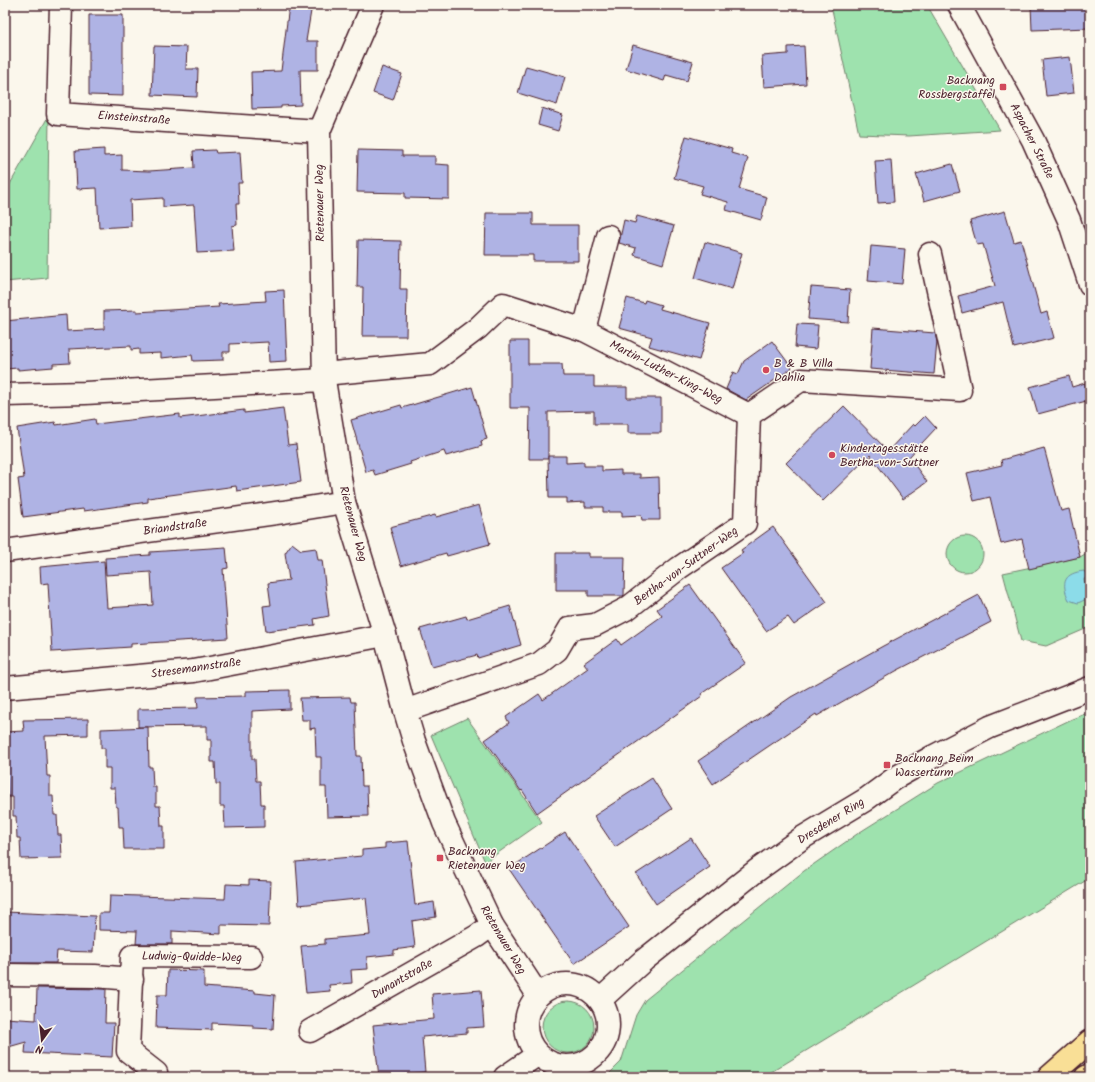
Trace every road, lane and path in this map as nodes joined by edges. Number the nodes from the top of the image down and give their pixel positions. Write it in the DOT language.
graph roads {
  1 [pos="61,5"];
  2 [pos="373,5"];
  3 [pos="959,5"];
  4 [pos="318,131"];
  5 [pos="608,236"];
  6 [pos="930,254"];
  7 [pos="1090,284"];
  8 [pos="584,330"];
  9 [pos="324,377"];
  10 [pos="5,395"];
  11 [pos="749,415"];
  12 [pos="344,502"];
  13 [pos="5,550"];
  14 [pos="385,635"];
  15 [pos="5,688"];
  16 [pos="1090,688"];
  17 [pos="405,711"];
  18 [pos="492,925"];
  19 [pos="251,958"];
  20 [pos="5,975"];
  21 [pos="132,978"];
  22 [pos="538,995"];
  23 [pos="600,1000"];
  24 [pos="310,1032"];
  25 [pos="1090,1041"];
  26 [pos="537,1055"];
  27 [pos="1090,1075"];
  28 [pos="155,1077"];
  29 [pos="505,1077"];
  30 [pos="1049,1077"];
  31 [pos="1086,1077"];
  1 -- 4 [label="street, Einsteinstraße"];
  2 -- 4 [label="street, Rietenauer Weg"];
  3 -- 7 [label="street, Aspacher Straße"];
  4 -- 9 [label="street, Rietenauer Weg"];
  5 -- 8 [label="street"];
  6 -- 11 [label="street"];
  8 -- 9 [label="street, Martin-Luther-King-Weg"];
  8 -- 11 [label="street, Martin-Luther-King-Weg"];
  9 -- 10 [label="street"];
  9 -- 12 [label="street, Rietenauer Weg"];
  11 -- 17 [label="street, Bertha-von-Suttner-Weg"];
  12 -- 13 [label="street, Briandstraße"];
  12 -- 14 [label="street, Rietenauer Weg"];
  14 -- 15 [label="street, Stresemannstraße"];
  14 -- 17 [label="street, Rietenauer Weg"];
  16 -- 23 [label="street, Dresdener Ring"];
  17 -- 18 [label="street, Rietenauer Weg"];
  18 -- 22 [label="street, Rietenauer Weg"];
  18 -- 24 [label="street, Dunantstraße"];
  19 -- 21 [label="street, Ludwig-Quidde-Weg"];
  20 -- 21 [label="street"];
  21 -- 28 [label="street, Ludwig-Quidde-Weg"];
  22 -- 23 [label="street"];
  22 -- 26 [label="street"];
  23 -- 26 [label="street"];
  25 -- 30 [label="main road"];
  26 -- 29 [label="street"];
  27 -- 31 [label="main road"];
}
